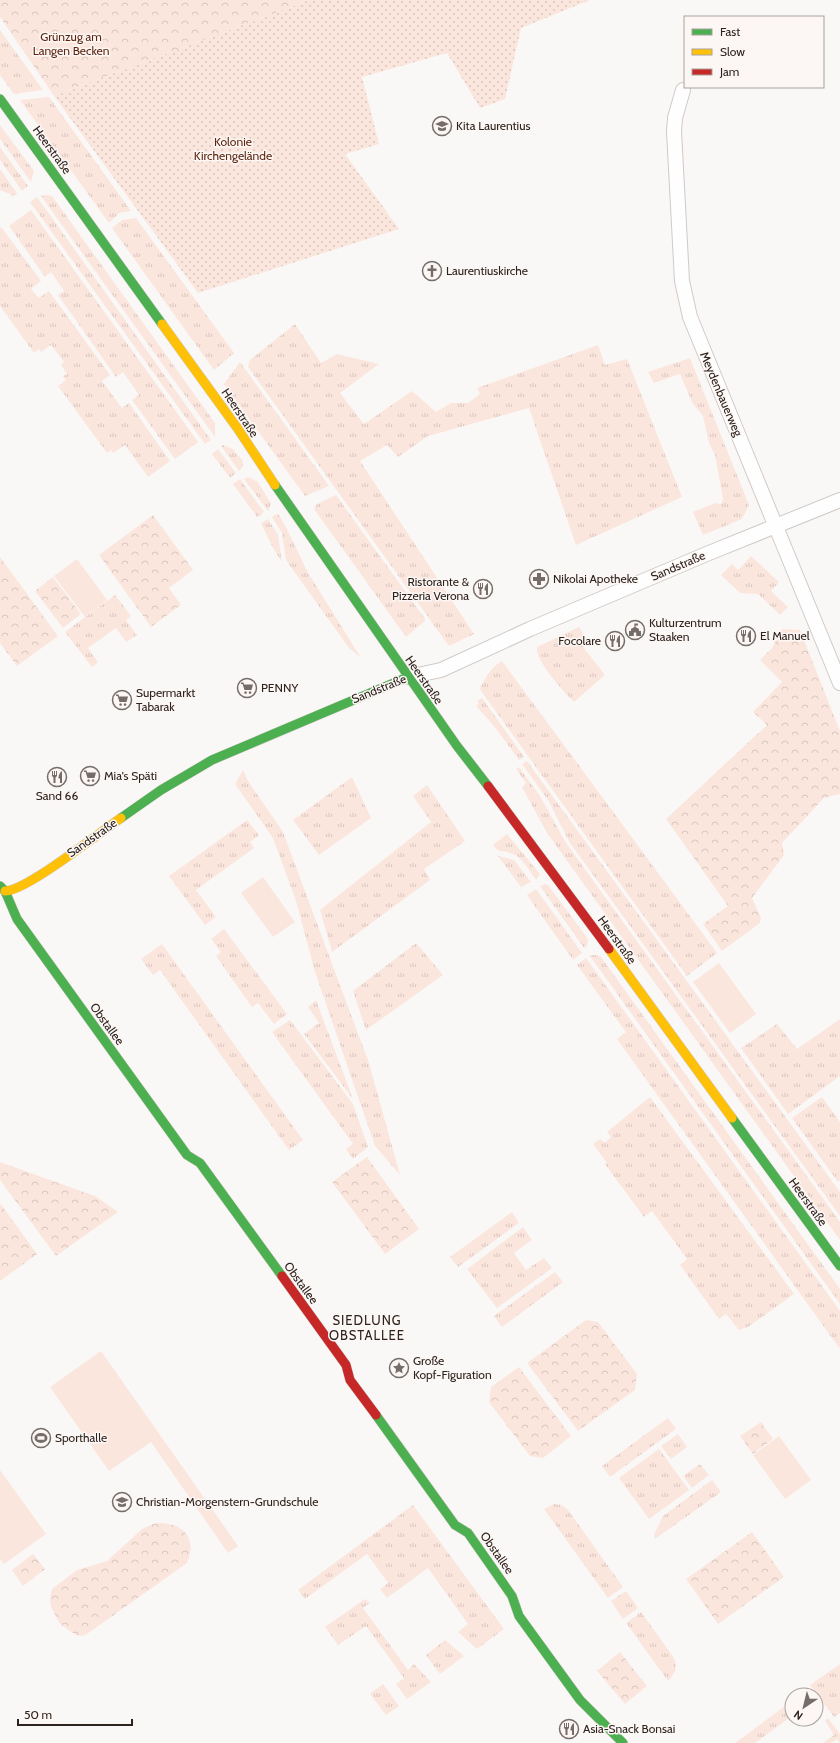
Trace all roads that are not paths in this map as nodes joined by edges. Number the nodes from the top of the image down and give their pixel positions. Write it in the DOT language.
graph roads {
  1 [pos="683,90"];
  2 [pos="0,99"];
  3 [pos="840,500"];
  4 [pos="776,525"];
  5 [pos="408,677"];
  6 [pos="840,683"];
  7 [pos="2,889"];
  8 [pos="840,1266"];
  9 [pos="623,1743"];
  1 -- 4 [label="street, Meydenbauerweg"];
  2 -- 5 [label="street, Heerstraße"];
  3 -- 4 [label="street, Sandstraße"];
  4 -- 5 [label="street, Sandstraße"];
  4 -- 6 [label="street, Meydenbauerweg"];
  5 -- 7 [label="street, Sandstraße"];
  5 -- 8 [label="street, Heerstraße"];
  7 -- 9 [label="street, Obstallee"];
}
